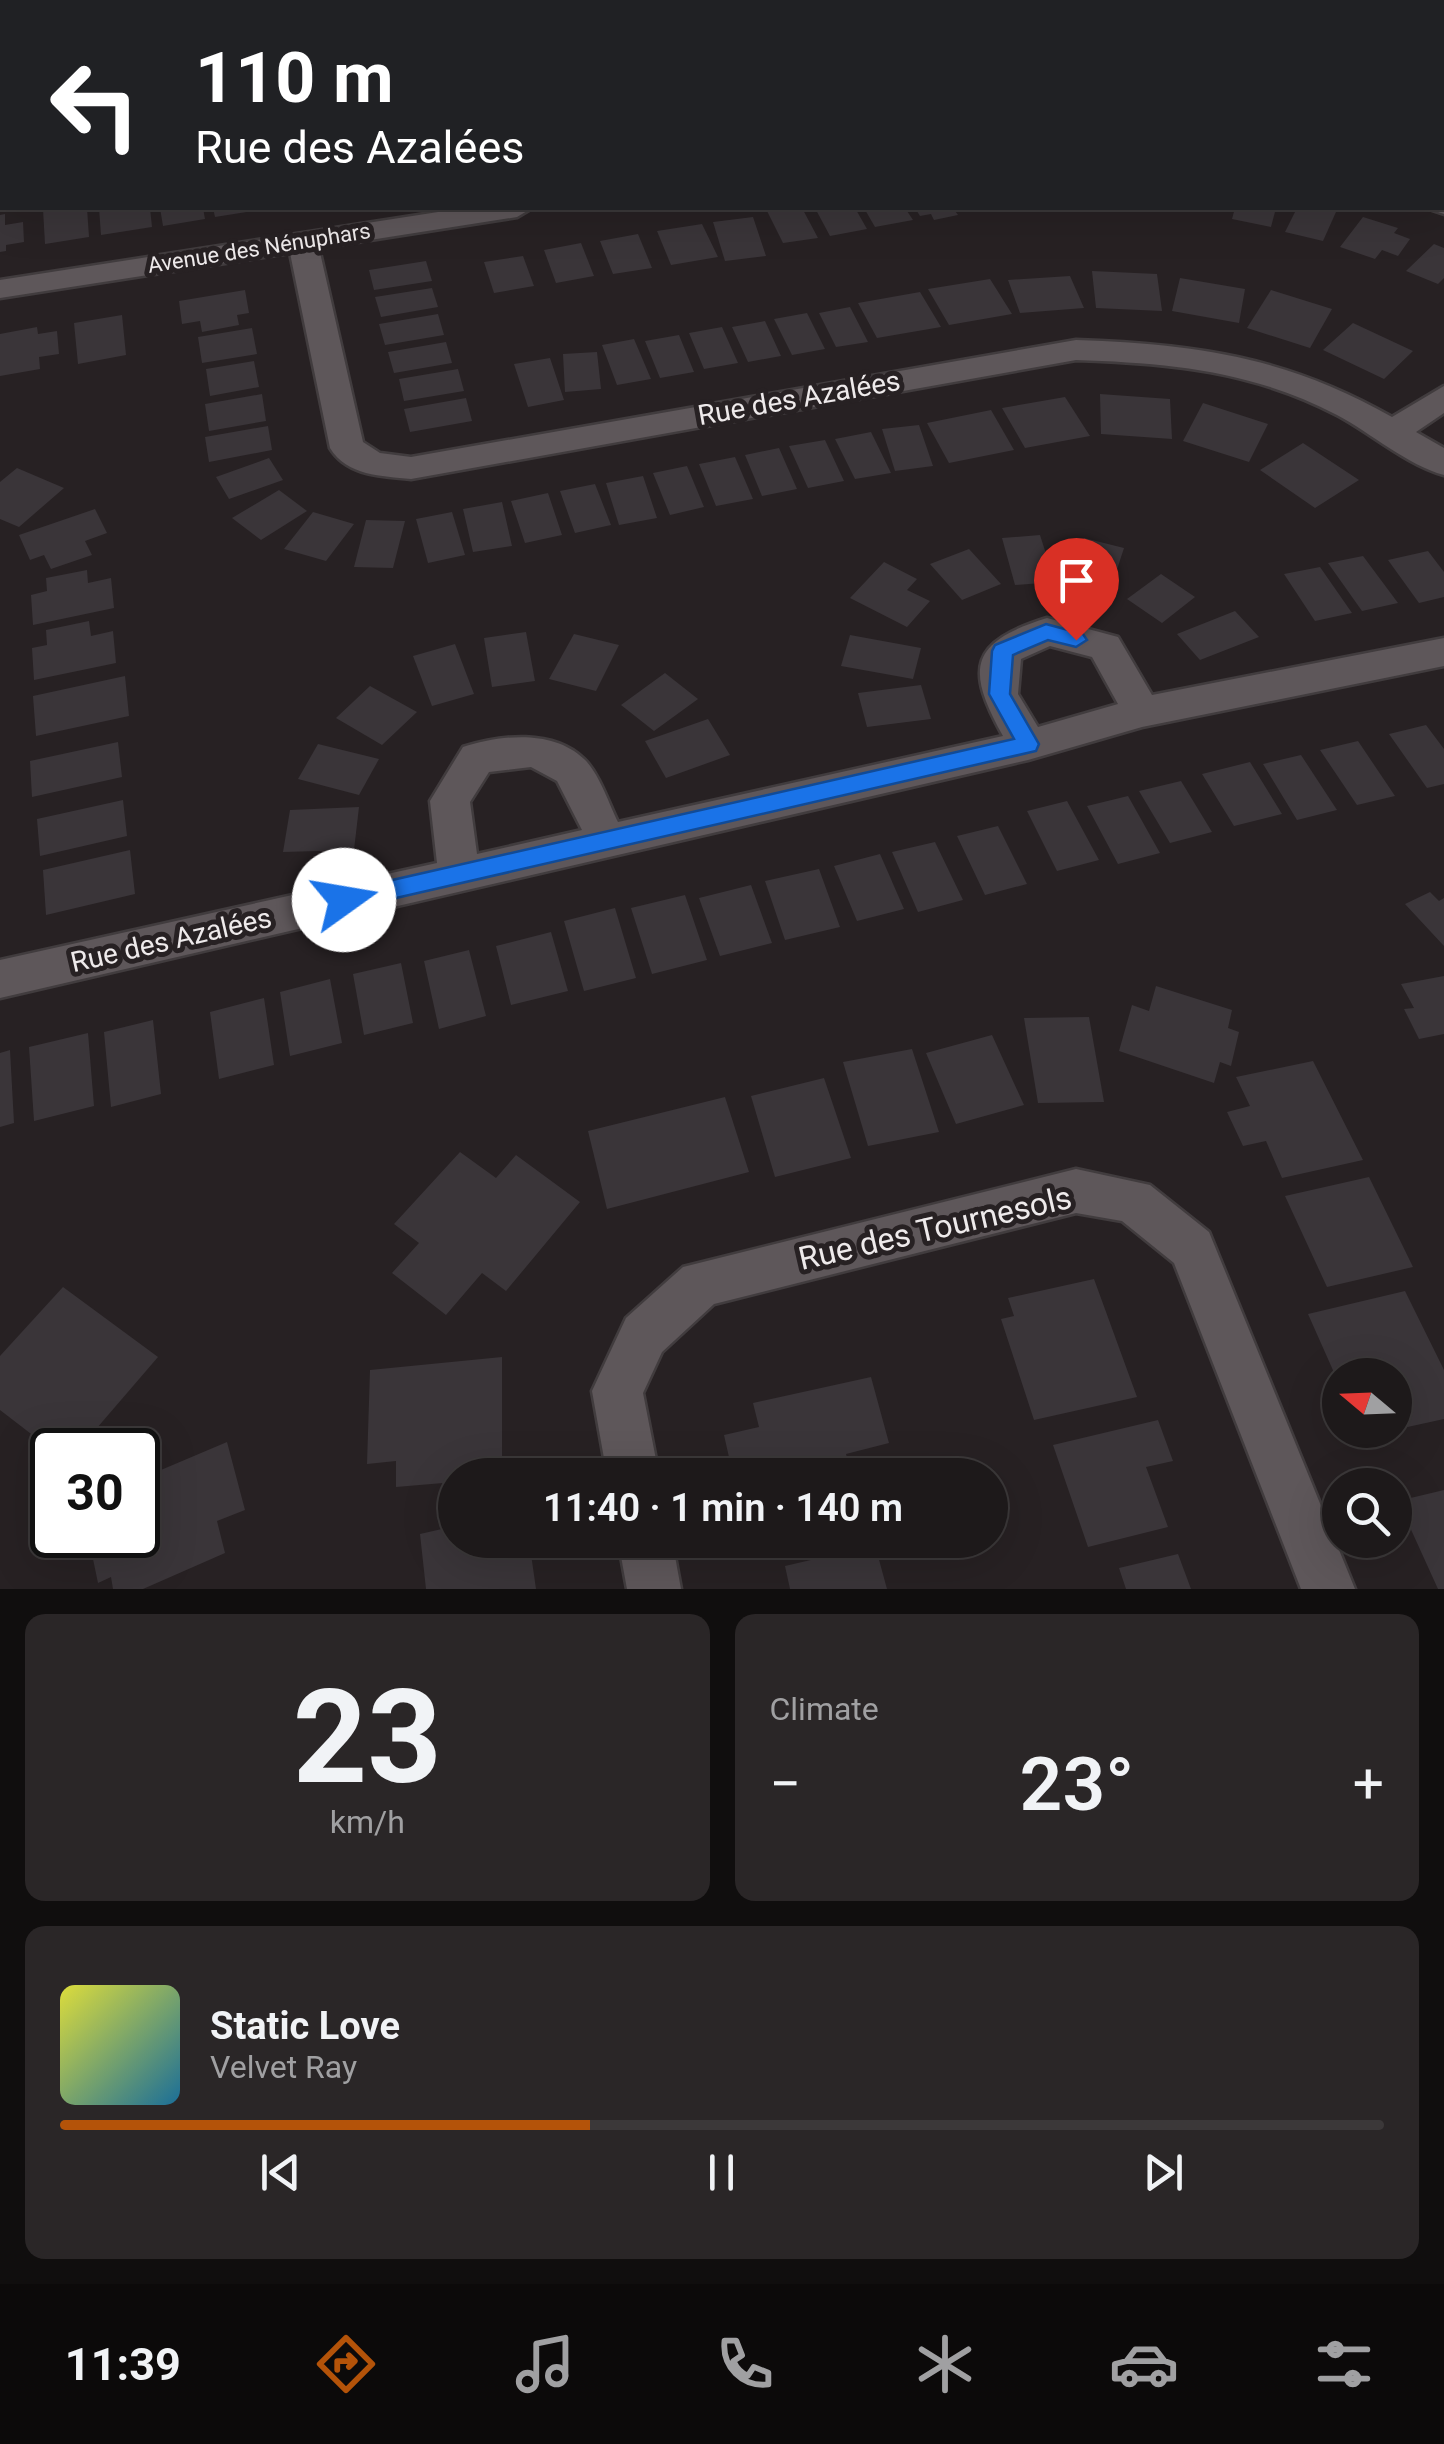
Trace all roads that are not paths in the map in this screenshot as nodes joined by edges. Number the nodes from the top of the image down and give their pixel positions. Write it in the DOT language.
graph roads {
  1 [pos="504,210"];
  2 [pos="302,241"];
  3 [pos="0,289"];
  4 [pos="1444,397"];
  5 [pos="1393,432"];
  6 [pos="1444,464"];
  7 [pos="1444,652"];
  8 [pos="1142,712"];
  9 [pos="1028,744"];
  10 [pos="607,839"];
  11 [pos="459,874"];
  12 [pos="0,978"];
  13 [pos="630,1458"];
  14 [pos="648,1558"];
  15 [pos="654,1589"];
  16 [pos="1328,1589"];
  1 -- 2 [label="street, Avenue des Nénuphars"];
  2 -- 3 [label="street, Avenue des Nénuphars"];
  2 -- 5 [label="street, Rue des Azalées"];
  4 -- 5 [label="street"];
  5 -- 6 [label="street, Rue des Azalées"];
  7 -- 8 [label="street, Rue des Azalées"];
  8 -- 9 [label="street, Rue des Azalées"];
  8 -- 9 [label="street"];
  9 -- 10 [label="street, Rue des Azalées"];
  10 -- 11 [label="street, Rue des Azalées"];
  10 -- 11 [label="street"];
  11 -- 12 [label="street, Rue des Azalées"];
  13 -- 16 [label="street, Rue des Tournesols"];
  14 -- 15 [label="street"];
}
